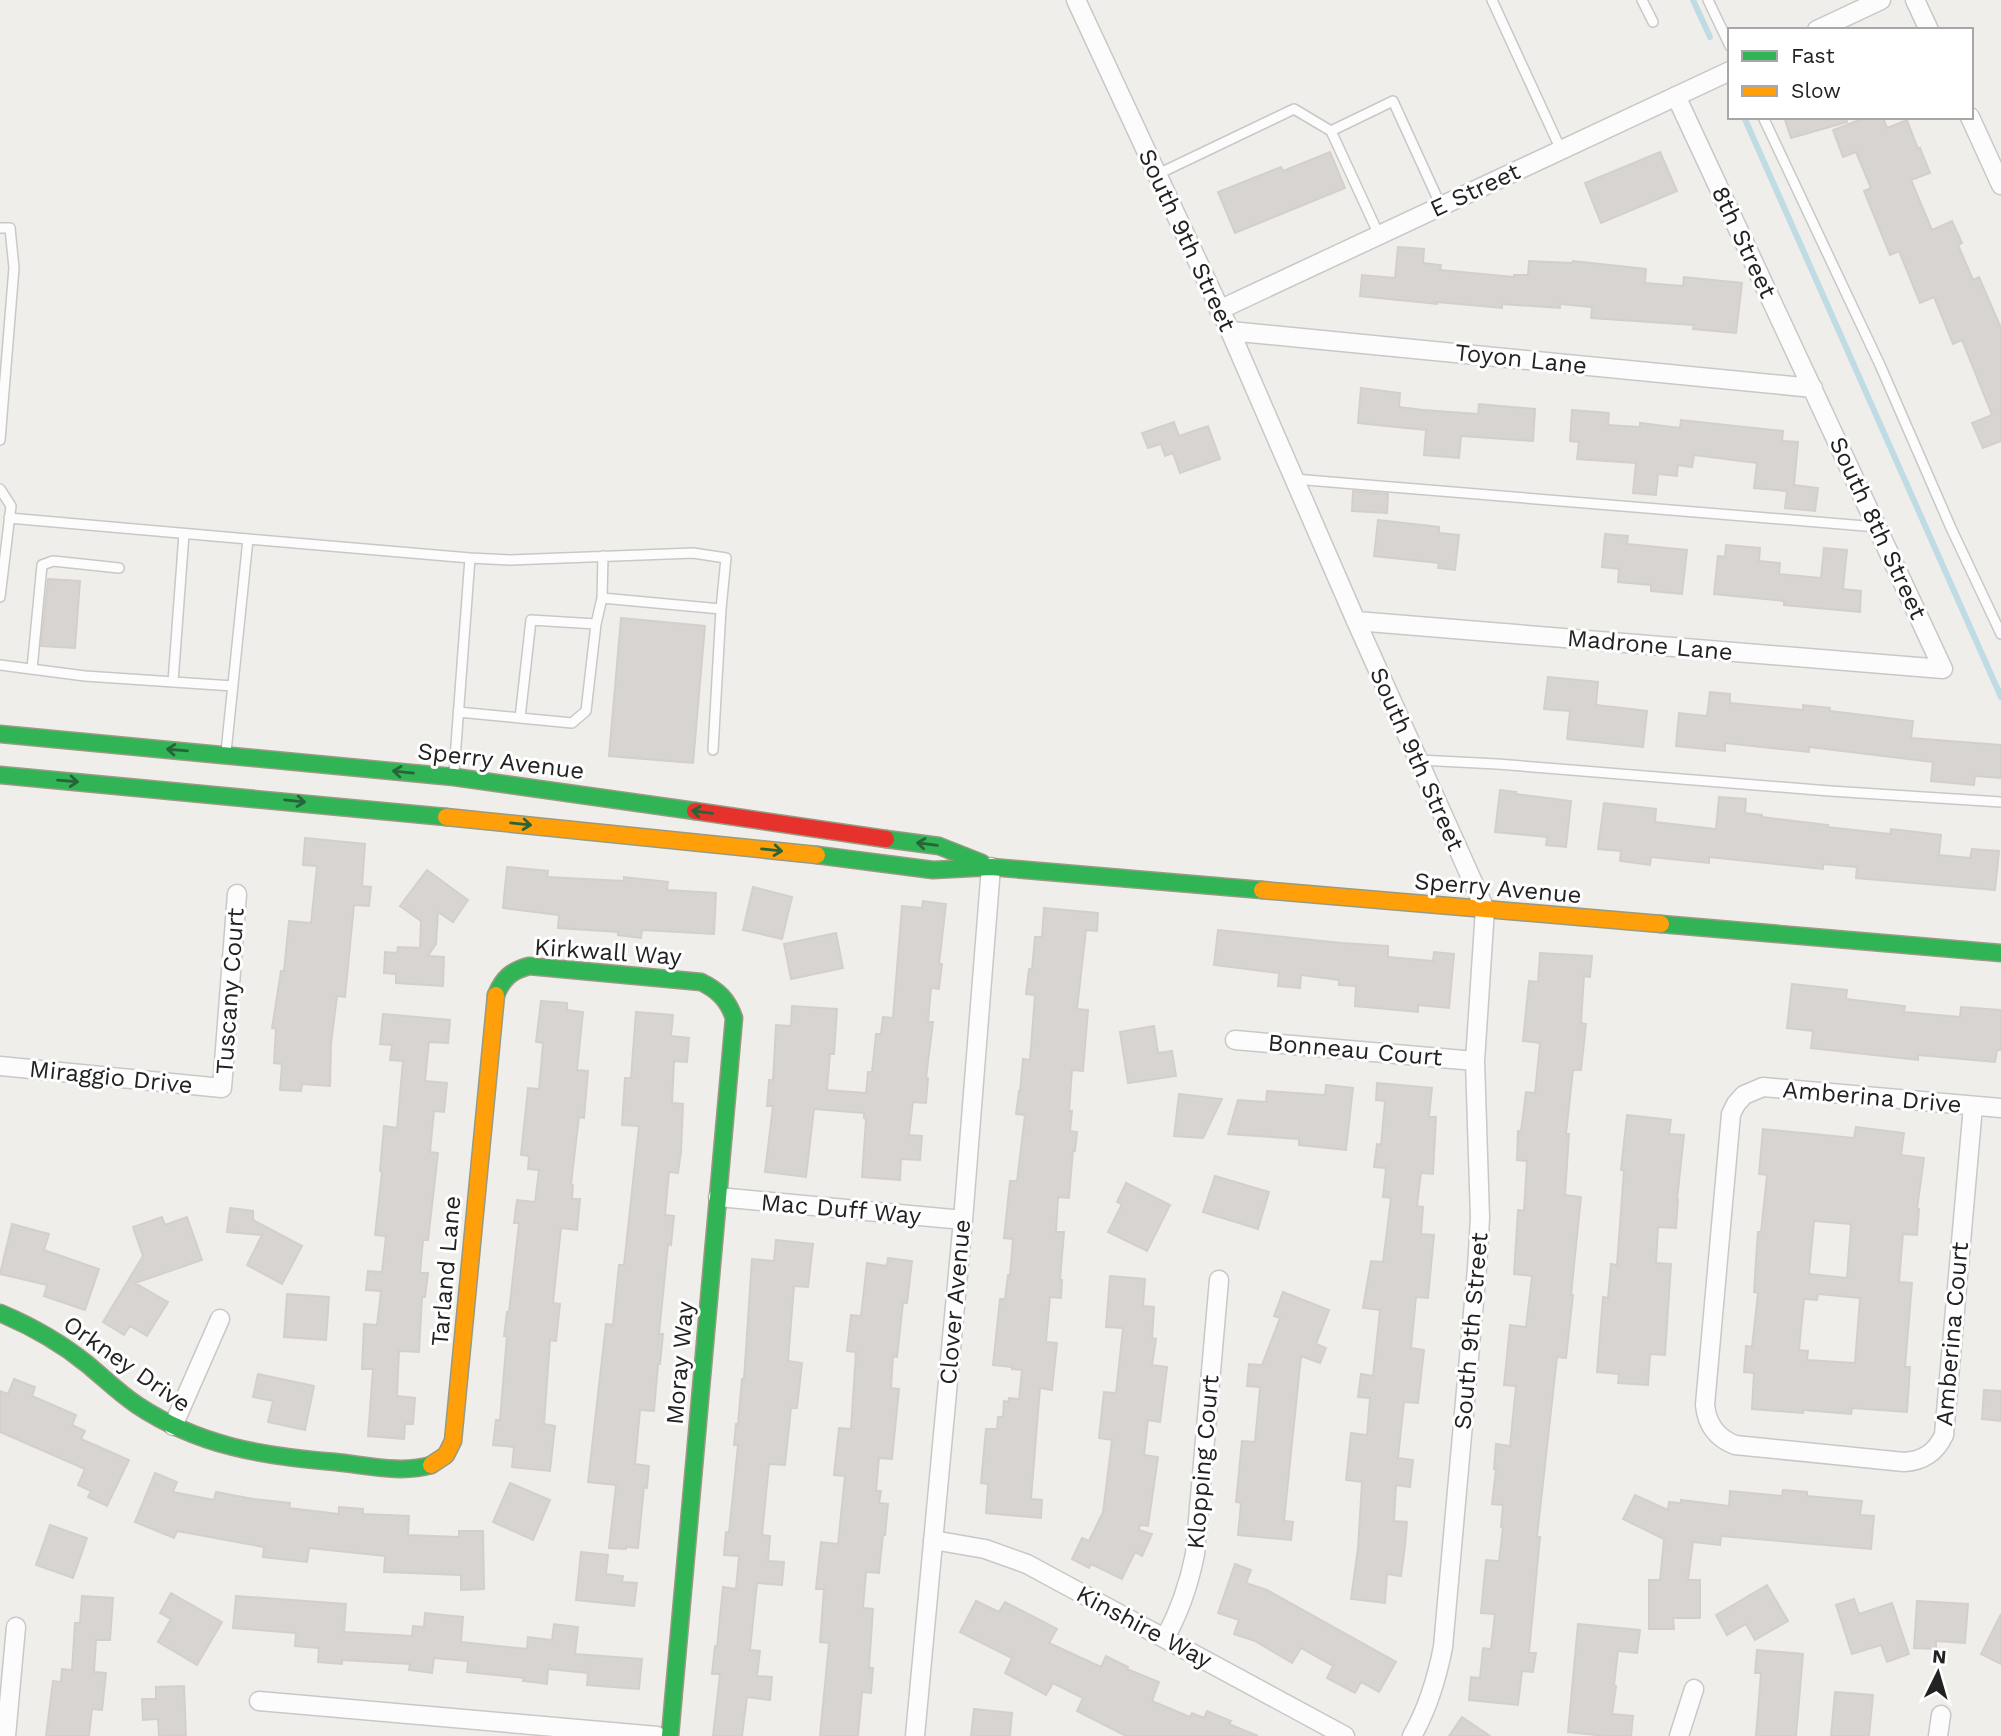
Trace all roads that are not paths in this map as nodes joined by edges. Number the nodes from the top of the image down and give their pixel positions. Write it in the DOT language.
graph roads {
  1 [pos="1076,0"];
  2 [pos="1492,0"];
  3 [pos="1642,0"];
  4 [pos="1709,0"];
  5 [pos="1881,0"];
  6 [pos="1915,0"];
  7 [pos="1653,22"];
  8 [pos="1821,28"];
  9 [pos="1928,28"];
  10 [pos="1728,42"];
  11 [pos="1728,72"];
  12 [pos="1676,96"];
  13 [pos="1764,119"];
  14 [pos="1971,119"];
  15 [pos="1331,131"];
  16 [pos="1561,150"];
  17 [pos="1156,174"];
  18 [pos="2001,185"];
  19 [pos="1441,206"];
  20 [pos="0,228"];
  21 [pos="1379,235"];
  22 [pos="1219,310"];
  23 [pos="1230,331"];
  24 [pos="1813,388"];
  25 [pos="0,440"];
  26 [pos="1294,479"];
  27 [pos="0,489"];
  28 [pos="9,518"];
  29 [pos="1877,527"];
  30 [pos="184,534"];
  31 [pos="248,539"];
  32 [pos="603,556"];
  33 [pos="470,558"];
  34 [pos="119,568"];
  35 [pos="0,597"];
  36 [pos="602,598"];
  37 [pos="721,609"];
  38 [pos="1356,621"];
  39 [pos="596,624"];
  40 [pos="2001,634"];
  41 [pos="0,665"];
  42 [pos="32,669"];
  43 [pos="1943,669"];
  44 [pos="173,682"];
  45 [pos="233,686"];
  46 [pos="458,712"];
  47 [pos="520,718"];
  48 [pos="0,734"];
  49 [pos="713,750"];
  50 [pos="226,754"];
  51 [pos="1417,760"];
  52 [pos="0,775"];
  53 [pos="454,777"];
  54 [pos="2001,802"];
  55 [pos="991,867"];
  56 [pos="237,894"];
  57 [pos="1485,909"];
  58 [pos="2001,953"];
  59 [pos="724,996"];
  60 [pos="1235,1040"];
  61 [pos="1475,1061"];
  62 [pos="0,1066"];
  63 [pos="487,1077"];
  64 [pos="222,1088"];
  65 [pos="1744,1095"];
  66 [pos="1973,1106"];
  67 [pos="2001,1108"];
  68 [pos="718,1197"];
  69 [pos="963,1220"];
  70 [pos="1219,1280"];
  71 [pos="0,1313"];
  72 [pos="220,1320"];
  73 [pos="173,1426"];
  74 [pos="437,1463"];
  75 [pos="933,1540"];
  76 [pos="16,1627"];
  77 [pos="1166,1638"];
  78 [pos="1694,1689"];
  79 [pos="259,1700"];
  80 [pos="1941,1715"];
  81 [pos="6,1736"];
  82 [pos="657,1736"];
  83 [pos="670,1736"];
  84 [pos="915,1736"];
  85 [pos="1345,1736"];
  86 [pos="1412,1736"];
  87 [pos="1679,1736"];
  88 [pos="1938,1736"];
  1 -- 17 [label="street, South 9th Street"];
  2 -- 16 [label="lane"];
  3 -- 7 [label="lane"];
  4 -- 10 [label="lane"];
  5 -- 8 [label="street"];
  6 -- 9 [label="street"];
  11 -- 12 [label="street, E Street"];
  12 -- 16 [label="street, E Street"];
  12 -- 24 [label="street, 8th Street"];
  13 -- 40 [label="lane"];
  14 -- 18 [label="street"];
  15 -- 17 [label="lane"];
  15 -- 19 [label="lane"];
  15 -- 21 [label="lane"];
  16 -- 19 [label="street, E Street"];
  17 -- 22 [label="street, South 9th Street"];
  19 -- 21 [label="street, E Street"];
  20 -- 25 [label="lane"];
  21 -- 22 [label="street, E Street"];
  22 -- 23 [label="street, South 9th Street"];
  23 -- 24 [label="street, Toyon Lane"];
  23 -- 26 [label="street, South 9th Street"];
  24 -- 29 [label="street, South 8th Street"];
  26 -- 29 [label="lane"];
  26 -- 38 [label="street, South 9th Street"];
  27 -- 28 [label="lane"];
  28 -- 30 [label="lane"];
  28 -- 35 [label="lane"];
  29 -- 43 [label="street, South 8th Street"];
  30 -- 31 [label="lane"];
  30 -- 44 [label="lane"];
  31 -- 33 [label="lane"];
  31 -- 45 [label="lane"];
  32 -- 33 [label="lane"];
  32 -- 36 [label="lane"];
  32 -- 37 [label="lane"];
  33 -- 46 [label="lane"];
  34 -- 42 [label="lane"];
  36 -- 37 [label="lane"];
  36 -- 39 [label="lane"];
  37 -- 49 [label="lane"];
  38 -- 43 [label="street, Madrone Lane"];
  38 -- 51 [label="street, South 9th Street"];
  39 -- 47 [label="lane"];
  39 -- 47 [label="lane"];
  41 -- 42 [label="lane"];
  42 -- 44 [label="lane"];
  44 -- 45 [label="lane"];
  45 -- 50 [label="lane"];
  46 -- 47 [label="lane"];
  46 -- 53 [label="lane"];
  50 -- 48 [label="main road, Sperry Avenue, one-way"];
  53 -- 50 [label="main road, Sperry Avenue, one-way"];
  51 -- 54 [label="lane"];
  51 -- 57 [label="street, South 9th Street"];
  52 -- 55 [label="main road, Sperry Avenue, one-way"];
  55 -- 53 [label="main road, Sperry Avenue, one-way"];
  55 -- 57 [label="main road, Sperry Avenue"];
  55 -- 69 [label="street, Clover Avenue"];
  56 -- 64 [label="street, Tuscany Court"];
  57 -- 58 [label="main road, Sperry Avenue"];
  57 -- 61 [label="street, South 9th Street"];
  59 -- 63 [label="main road, Kirkwall Way"];
  59 -- 68 [label="main road, Moray Way"];
  60 -- 61 [label="street, Bonneau Court"];
  61 -- 86 [label="street, South 9th Street"];
  62 -- 64 [label="street, Miraggio Drive"];
  63 -- 74 [label="main road, Tarland Lane"];
  65 -- 66 [label="street, Amberina Drive"];
  65 -- 66 [label="street, Amberina Court"];
  66 -- 67 [label="street, Amberina Drive"];
  68 -- 69 [label="street, Mac Duff Way"];
  68 -- 83 [label="main road, Moray Way"];
  69 -- 75 [label="street, Clover Avenue"];
  70 -- 77 [label="street, Klopping Court"];
  71 -- 73 [label="main road, Orkney Drive"];
  72 -- 73 [label="street"];
  73 -- 74 [label="main road, Orkney Drive"];
  75 -- 77 [label="street, Kinshire Way"];
  75 -- 84 [label="street, Clover Avenue"];
  76 -- 81 [label="street"];
  77 -- 85 [label="street, Kinshire Way"];
  78 -- 87 [label="street"];
  79 -- 82 [label="street"];
  80 -- 88 [label="street"];
}
